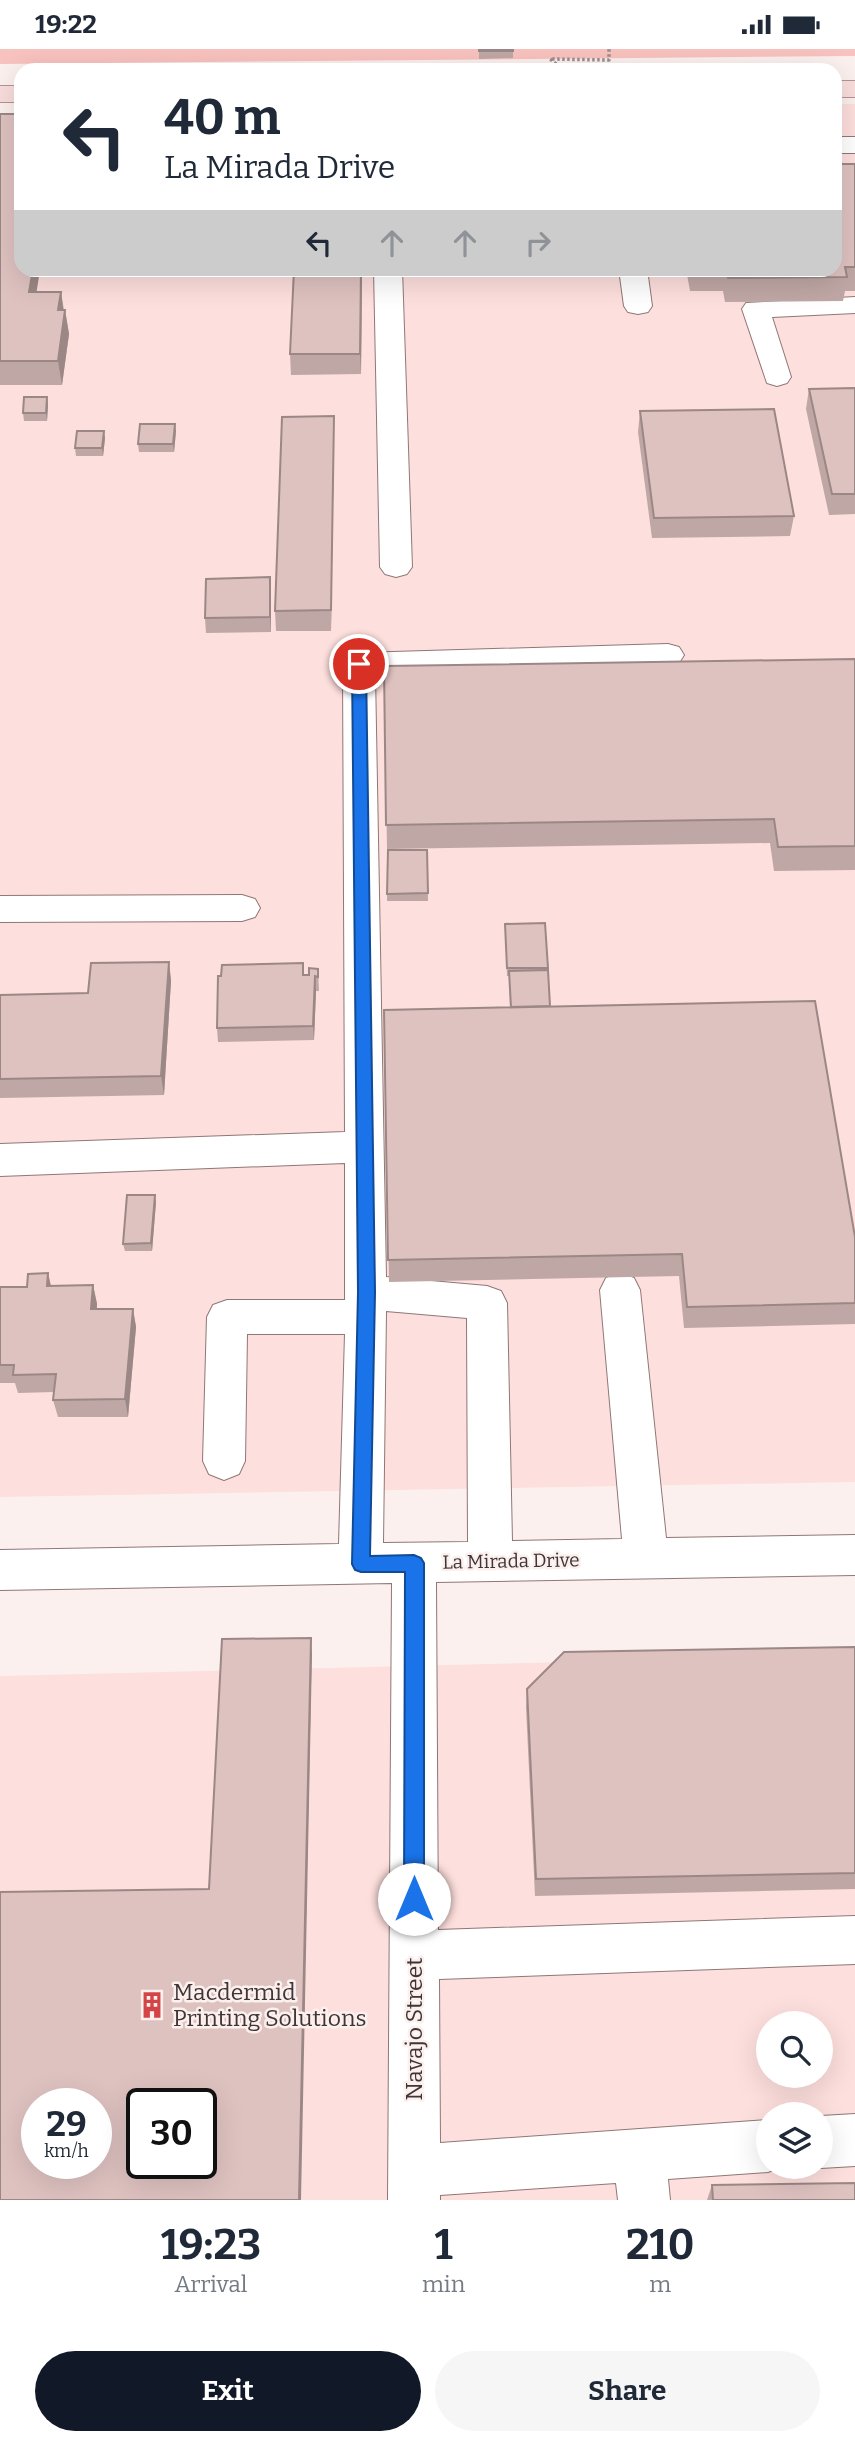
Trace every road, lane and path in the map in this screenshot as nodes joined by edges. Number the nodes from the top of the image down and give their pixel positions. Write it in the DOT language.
graph roads {
  1 [pos="609,49"];
  2 [pos="555,63"];
  3 [pos="388,277"];
  4 [pos="634,277"];
  5 [pos="638,306"];
  6 [pos="853,311"];
  7 [pos="777,377"];
  8 [pos="396,567"];
  9 [pos="668,655"];
  10 [pos="242,908"];
  11 [pos="0,909"];
  12 [pos="365,1147"];
  13 [pos="0,1160"];
  14 [pos="620,1290"];
  15 [pos="366,1304"];
  16 [pos="224,1461"];
  17 [pos="855,1555"];
  18 [pos="646,1559"];
  19 [pos="490,1562"];
  20 [pos="414,1563"];
  21 [pos="361,1564"];
  22 [pos="0,1570"];
  23 [pos="855,1940"];
  24 [pos="414,1955"];
  25 [pos="855,2140"];
  26 [pos="833,2141"];
  27 [pos="756,2149"];
  28 [pos="642,2177"];
  29 [pos="414,2186"];
  1 -- 2 [label="path"];
  3 -- 8 [label="street"];
  4 -- 5 [label="street"];
  6 -- 7 [label="street"];
  9 -- 12 [label="street"];
  10 -- 11 [label="street"];
  12 -- 13 [label="street"];
  12 -- 15 [label="street"];
  14 -- 18 [label="street"];
  15 -- 16 [label="street"];
  15 -- 19 [label="street"];
  15 -- 21 [label="street"];
  17 -- 18 [label="street, La Mirada Drive"];
  18 -- 19 [label="street, La Mirada Drive"];
  19 -- 20 [label="street, La Mirada Drive"];
  20 -- 21 [label="street, La Mirada Drive"];
  20 -- 24 [label="street, Navajo Street"];
  21 -- 22 [label="street, La Mirada Drive"];
  23 -- 24 [label="street"];
  24 -- 29 [label="street, Navajo Street"];
  25 -- 26 [label="street"];
  27 -- 28 [label="street"];
  28 -- 29 [label="street"];
}
